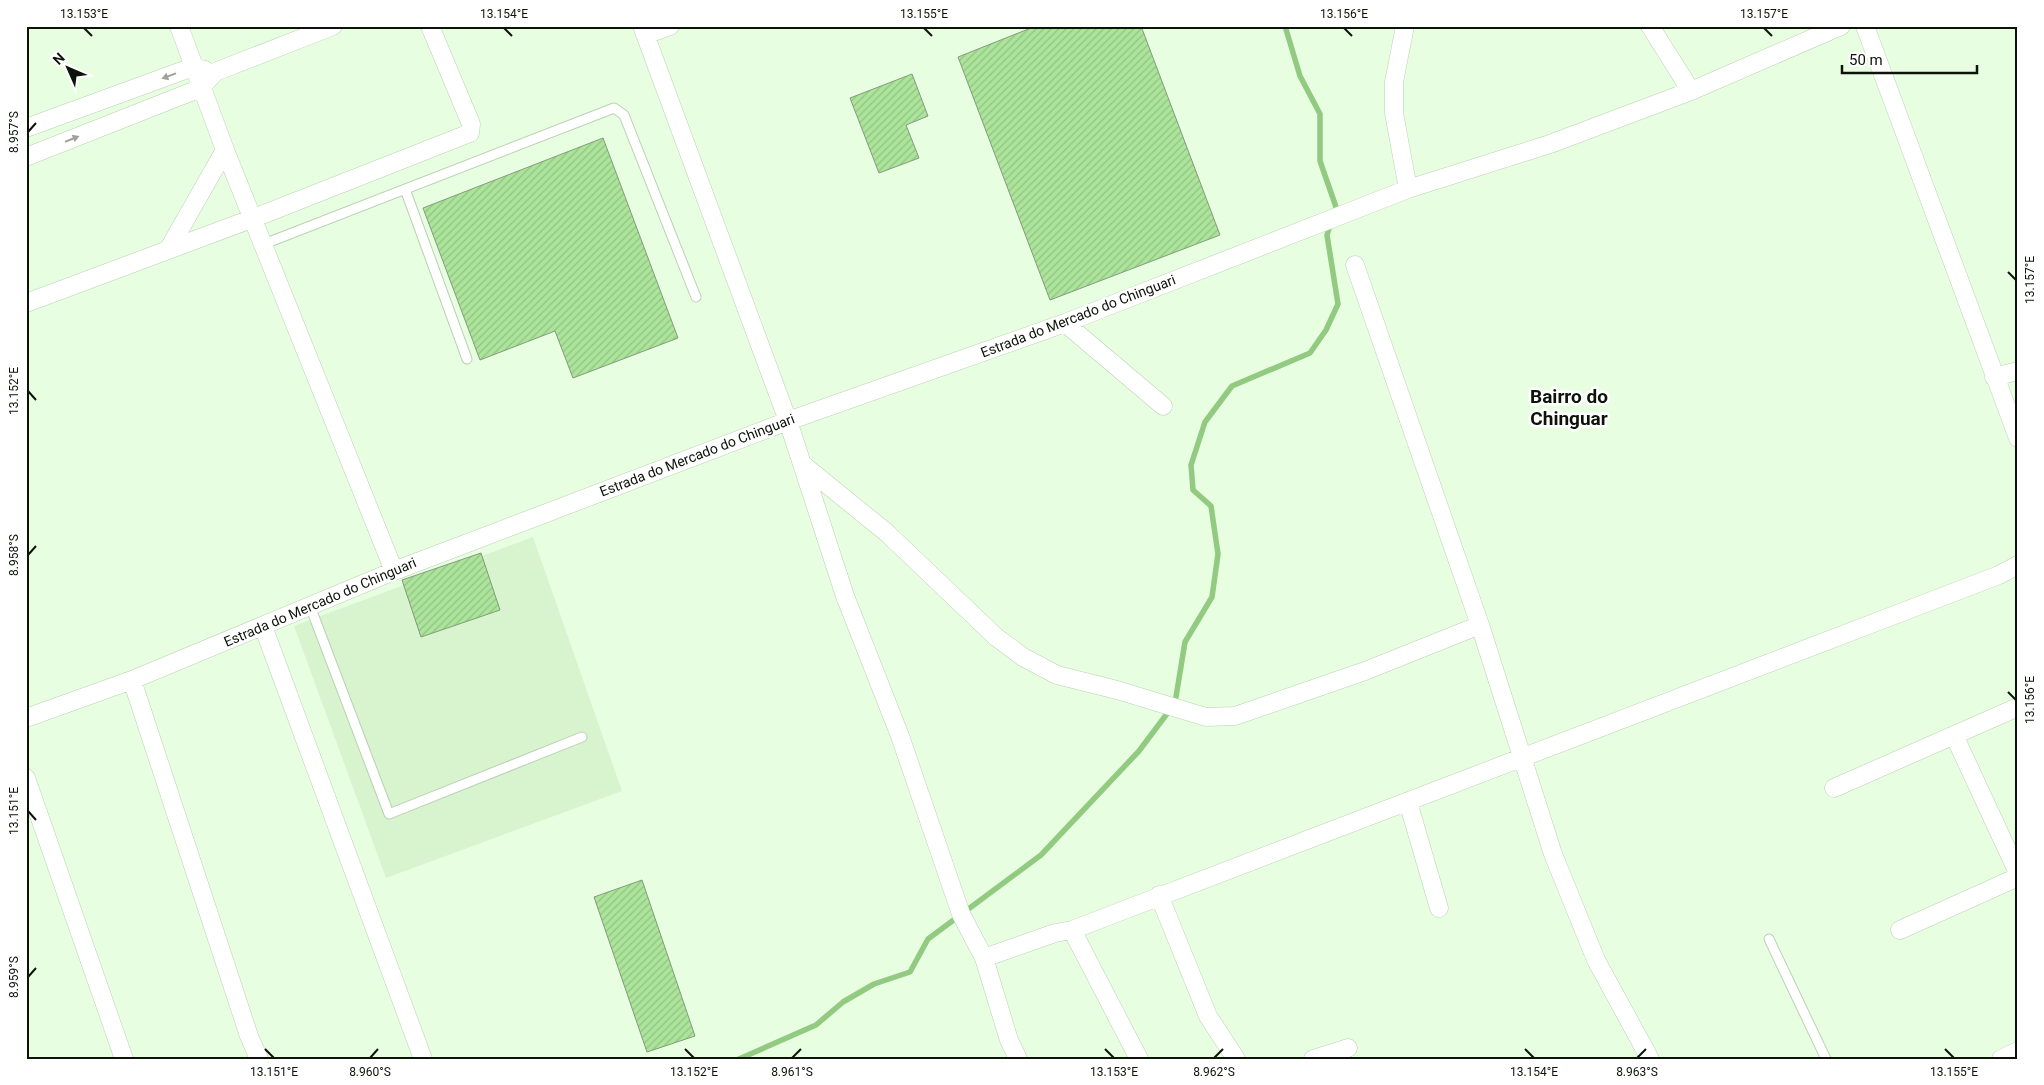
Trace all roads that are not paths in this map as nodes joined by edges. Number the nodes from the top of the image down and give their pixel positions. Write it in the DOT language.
graph roads {
  1 [pos="178,26"];
  2 [pos="333,26"];
  3 [pos="430,26"];
  4 [pos="670,26"];
  5 [pos="1404,26"];
  6 [pos="1650,26"];
  7 [pos="1841,26"];
  8 [pos="1865,26"];
  9 [pos="643,31"];
  10 [pos="194,67"];
  11 [pos="215,72"];
  12 [pos="201,88"];
  13 [pos="1691,90"];
  14 [pos="26,128"];
  15 [pos="225,150"];
  16 [pos="26,157"];
  17 [pos="405,189"];
  18 [pos="1408,189"];
  19 [pos="254,218"];
  20 [pos="264,244"];
  21 [pos="168,250"];
  22 [pos="1355,265"];
  23 [pos="696,297"];
  24 [pos="26,303"];
  25 [pos="1065,323"];
  26 [pos="467,359"];
  27 [pos="2018,371"];
  28 [pos="1994,376"];
  29 [pos="1163,406"];
  30 [pos="788,421"];
  31 [pos="2018,438"];
  32 [pos="802,464"];
  33 [pos="2018,565"];
  34 [pos="394,570"];
  35 [pos="310,606"];
  36 [pos="1480,625"];
  37 [pos="263,626"];
  38 [pos="132,680"];
  39 [pos="2018,707"];
  40 [pos="26,718"];
  41 [pos="1954,735"];
  42 [pos="582,738"];
  43 [pos="1524,758"];
  44 [pos="26,778"];
  45 [pos="1834,788"];
  46 [pos="1408,802"];
  47 [pos="2018,875"];
  48 [pos="1158,895"];
  49 [pos="1439,908"];
  50 [pos="1072,930"];
  51 [pos="1900,930"];
  52 [pos="1769,939"];
  53 [pos="984,958"];
  54 [pos="1348,1048"];
  55 [pos="2018,1051"];
  56 [pos="124,1059"];
  57 [pos="259,1059"];
  58 [pos="423,1059"];
  59 [pos="1018,1059"];
  60 [pos="1139,1059"];
  61 [pos="1236,1059"];
  62 [pos="1313,1059"];
  63 [pos="1650,1059"];
  64 [pos="1826,1059"];
  65 [pos="2001,1059"];
  1 -- 10 [label="street"];
  2 -- 11 [label="street"];
  3 -- 19 [label="street"];
  4 -- 9 [label="street"];
  5 -- 18 [label="street"];
  6 -- 13 [label="street"];
  7 -- 13 [label="street, Estrada do Mercado do Chinguari"];
  8 -- 28 [label="street"];
  9 -- 30 [label="street"];
  10 -- 11 [label="street"];
  10 -- 12 [label="street"];
  10 -- 14 [label="street, one-way"];
  11 -- 12 [label="street"];
  12 -- 15 [label="street"];
  16 -- 12 [label="street, one-way"];
  13 -- 18 [label="street, Estrada do Mercado do Chinguari"];
  15 -- 19 [label="street"];
  15 -- 21 [label="street"];
  17 -- 20 [label="lane"];
  17 -- 23 [label="lane"];
  17 -- 26 [label="lane"];
  18 -- 25 [label="street, Estrada do Mercado do Chinguari"];
  19 -- 20 [label="street"];
  19 -- 21 [label="street"];
  20 -- 34 [label="street"];
  21 -- 24 [label="street"];
  22 -- 36 [label="street"];
  25 -- 29 [label="street"];
  25 -- 30 [label="street, Estrada do Mercado do Chinguari"];
  27 -- 28 [label="street"];
  28 -- 31 [label="street"];
  30 -- 32 [label="street"];
  30 -- 34 [label="street, Estrada do Mercado do Chinguari"];
  32 -- 36 [label="street"];
  32 -- 53 [label="street"];
  33 -- 43 [label="street"];
  34 -- 35 [label="street, Estrada do Mercado do Chinguari"];
  35 -- 37 [label="street, Estrada do Mercado do Chinguari"];
  35 -- 42 [label="lane"];
  36 -- 43 [label="street"];
  37 -- 38 [label="street, Estrada do Mercado do Chinguari"];
  37 -- 58 [label="street"];
  38 -- 40 [label="street, Estrada do Mercado do Chinguari"];
  38 -- 57 [label="street"];
  39 -- 41 [label="street"];
  41 -- 45 [label="street"];
  41 -- 47 [label="street"];
  43 -- 46 [label="street"];
  43 -- 63 [label="street"];
  44 -- 56 [label="street"];
  46 -- 48 [label="street"];
  46 -- 49 [label="street"];
  47 -- 51 [label="street"];
  48 -- 50 [label="street"];
  48 -- 61 [label="street"];
  50 -- 53 [label="street"];
  50 -- 60 [label="street"];
  52 -- 64 [label="lane"];
  53 -- 59 [label="street"];
  54 -- 62 [label="street"];
  55 -- 65 [label="street"];
}
